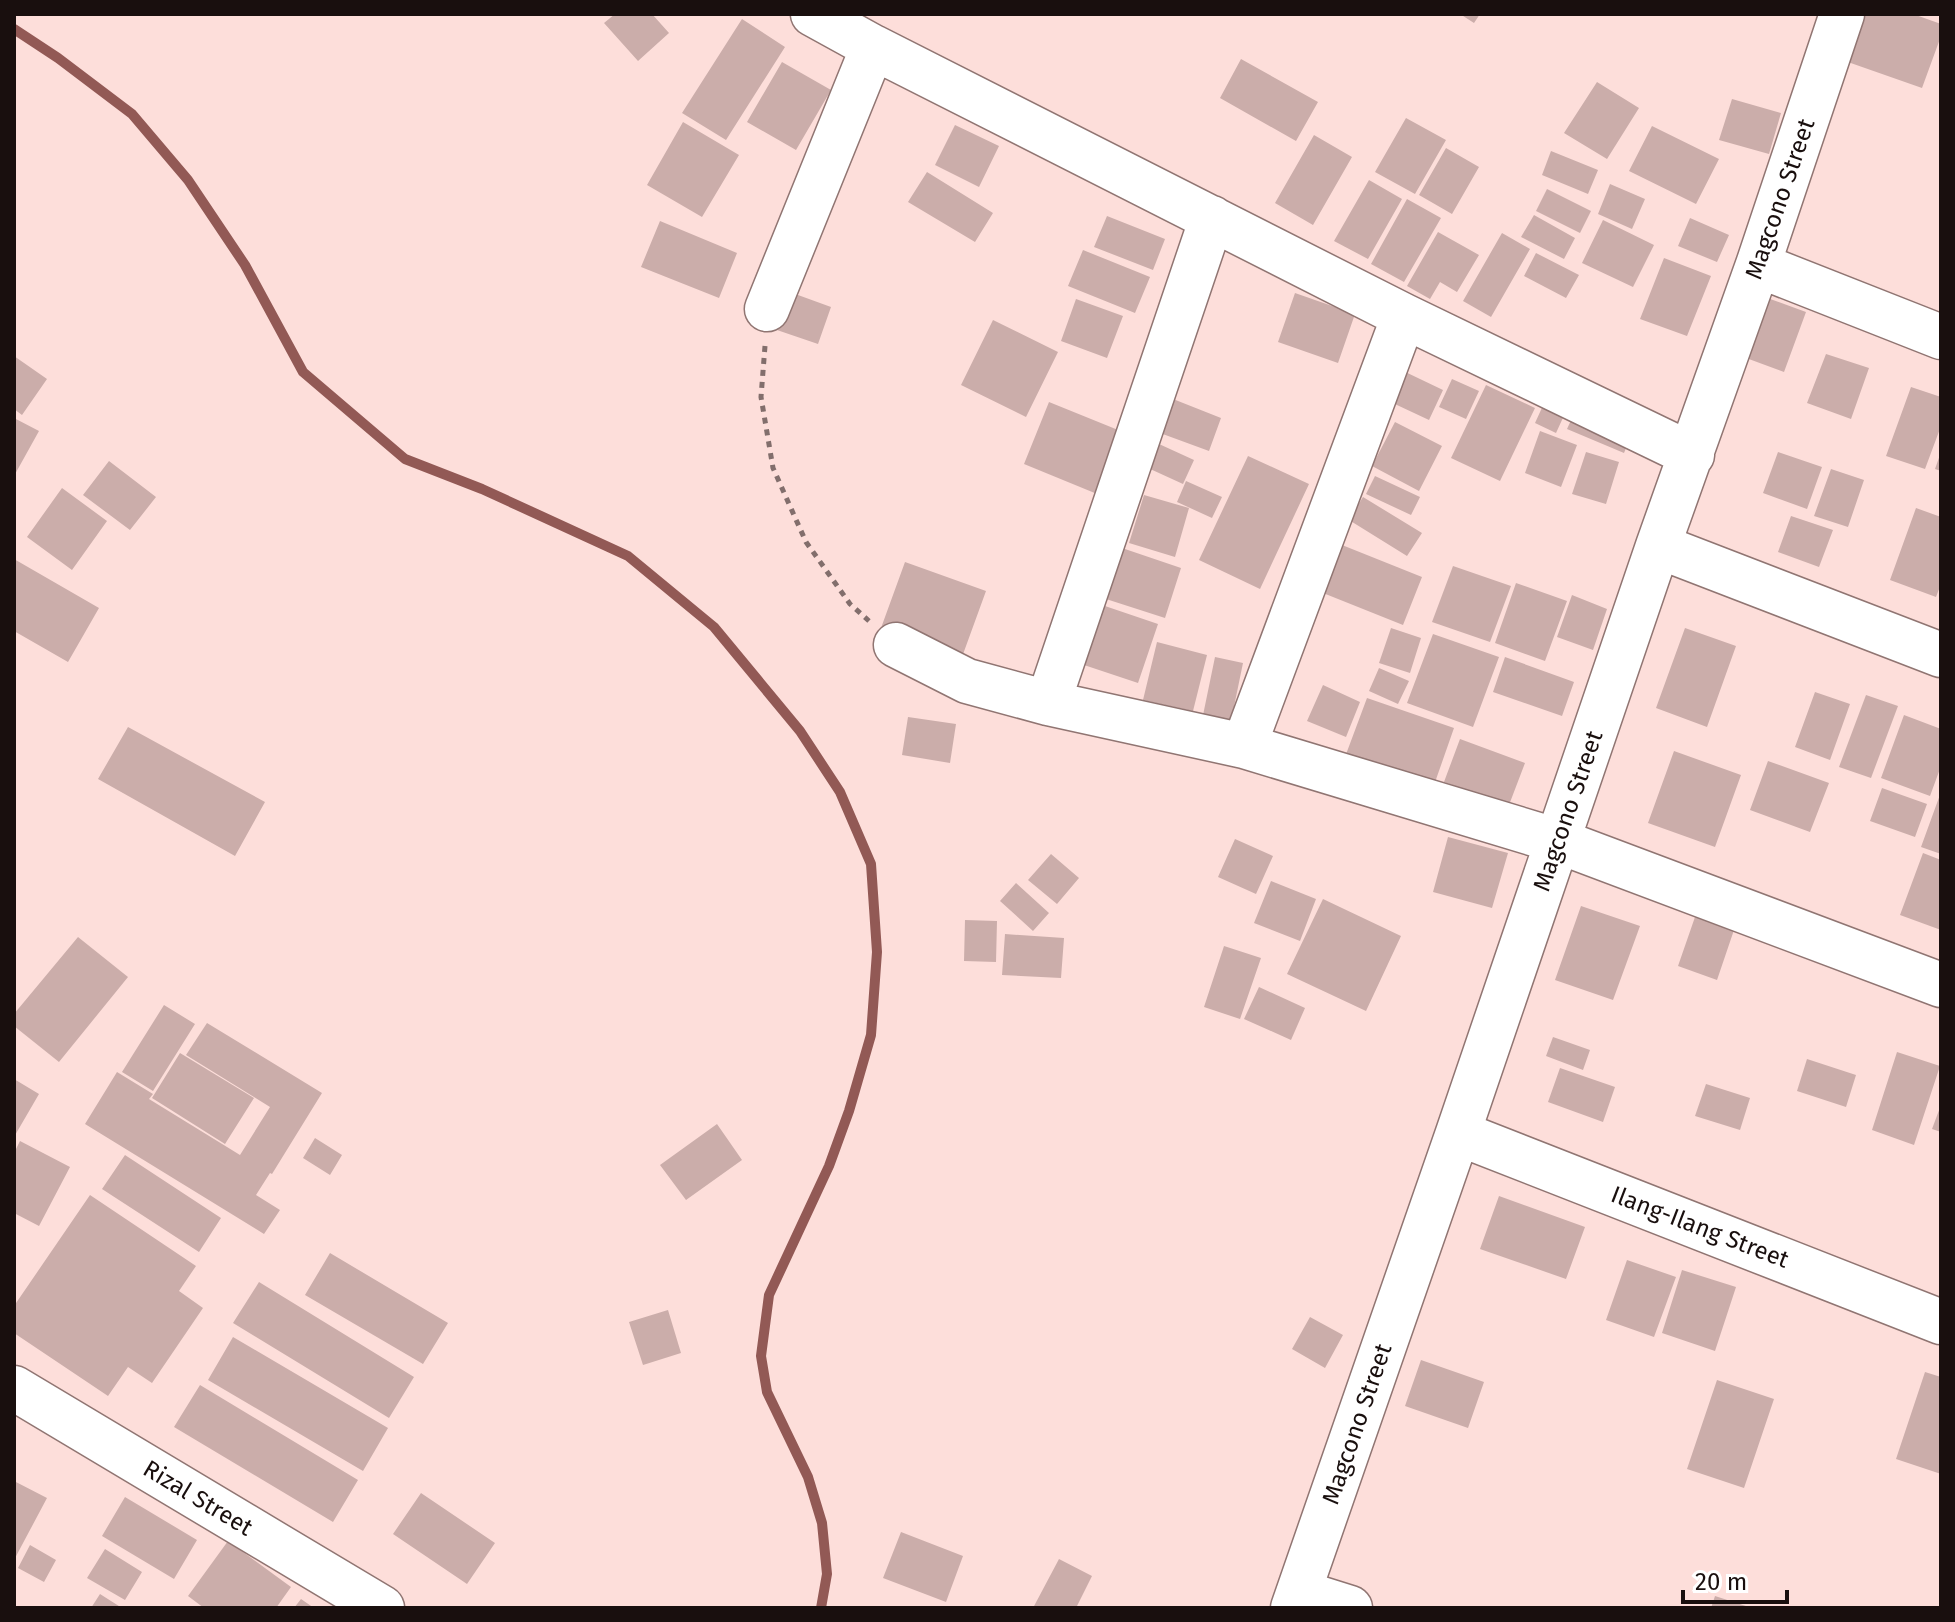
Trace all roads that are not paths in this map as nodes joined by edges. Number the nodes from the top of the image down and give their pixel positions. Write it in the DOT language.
graph roads {
  1 [pos="813,14"];
  2 [pos="1842,14"];
  3 [pos="873,47"];
  4 [pos="1212,218"];
  5 [pos="1758,265"];
  6 [pos="767,309"];
  7 [pos="1404,316"];
  8 [pos="1941,337"];
  9 [pos="1692,455"];
  10 [pos="1658,546"];
  11 [pos="896,645"];
  12 [pos="1941,655"];
  13 [pos="1048,703"];
  14 [pos="1244,746"];
  15 [pos="1558,841"];
  16 [pos="1941,985"];
  17 [pos="1458,1133"];
  18 [pos="1941,1322"];
  19 [pos="14,1388"];
  20 [pos="1296,1600"];
  21 [pos="382,1608"];
  22 [pos="1350,1608"];
  1 -- 3 [label="street"];
  2 -- 5 [label="street, Magcono Street"];
  3 -- 4 [label="street"];
  3 -- 6 [label="street"];
  4 -- 7 [label="street"];
  4 -- 13 [label="street"];
  5 -- 8 [label="street"];
  5 -- 9 [label="street, Magcono Street"];
  7 -- 9 [label="street"];
  7 -- 14 [label="street"];
  9 -- 10 [label="street, Magcono Street"];
  10 -- 12 [label="street"];
  10 -- 15 [label="street, Magcono Street"];
  11 -- 13 [label="street"];
  13 -- 14 [label="street"];
  14 -- 15 [label="street"];
  15 -- 16 [label="street"];
  15 -- 17 [label="street, Magcono Street"];
  17 -- 18 [label="street, Ilang-Ilang Street"];
  17 -- 20 [label="street, Magcono Street"];
  19 -- 21 [label="street, Rizal Street"];
  20 -- 22 [label="street"];
}
